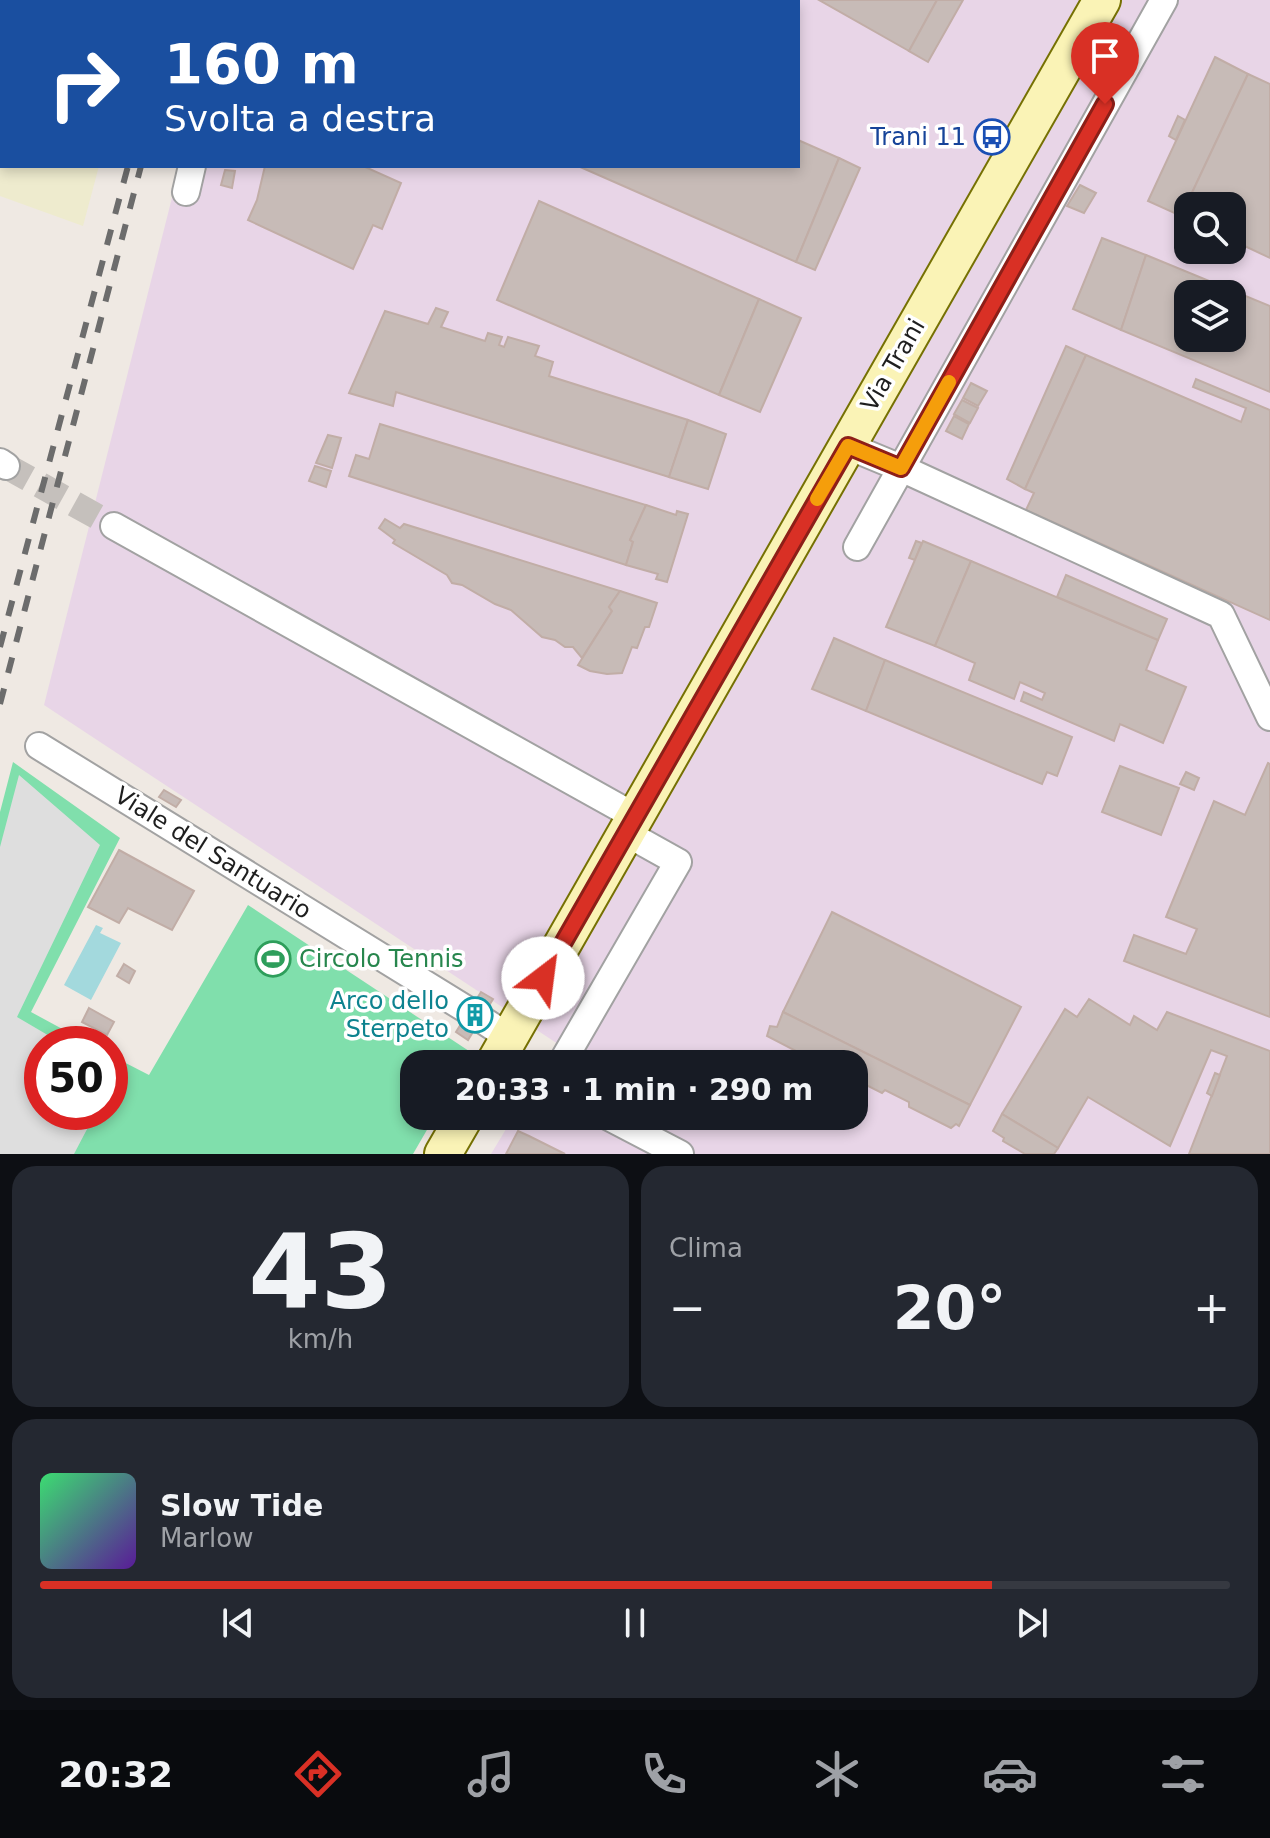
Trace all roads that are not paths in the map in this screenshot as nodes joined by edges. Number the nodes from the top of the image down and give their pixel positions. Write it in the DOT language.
graph roads {
  1 [pos="1102,0"];
  2 [pos="1164,0"];
  3 [pos="192,168"];
  4 [pos="186,192"];
  5 [pos="848,446"];
  6 [pos="901,468"];
  7 [pos="114,526"];
  8 [pos="857,547"];
  9 [pos="1270,717"];
  10 [pos="39,746"];
  11 [pos="631,825"];
  12 [pos="493,1042"];
  13 [pos="569,1050"];
  14 [pos="457,1130"];
  15 [pos="634,1130"];
  16 [pos="443,1154"];
  17 [pos="680,1154"];
  1 -- 5 [label="main road, Via Trani"];
  2 -- 6 [label="street"];
  3 -- 4 [label="street"];
  5 -- 6 [label="street"];
  5 -- 11 [label="main road, Via Trani"];
  6 -- 8 [label="street"];
  6 -- 9 [label="street"];
  7 -- 11 [label="street"];
  10 -- 12 [label="street, Viale del Santuario"];
  11 -- 12 [label="main road, Via Trani"];
  11 -- 13 [label="street"];
  14 -- 16 [label="main road"];
  15 -- 17 [label="street"];
}
